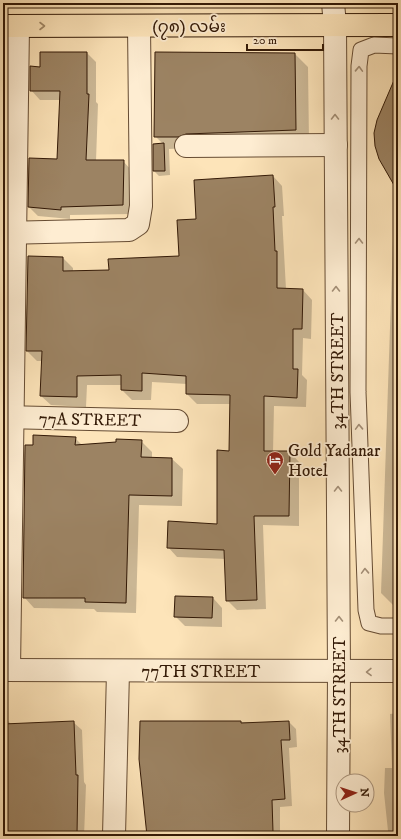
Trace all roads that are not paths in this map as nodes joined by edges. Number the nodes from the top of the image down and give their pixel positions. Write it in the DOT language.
graph roads {
  1 [pos="333,3"];
  2 [pos="335,25"];
  3 [pos="398,25"];
  4 [pos="10,26"];
  5 [pos="139,26"];
  6 [pos="398,46"];
  7 [pos="336,145"];
  8 [pos="186,146"];
  9 [pos="9,233"];
  10 [pos="337,379"];
  11 [pos="358,392"];
  12 [pos="8,417"];
  13 [pos="177,421"];
  14 [pos="398,626"];
  15 [pos="6,670"];
  16 [pos="118,671"];
  17 [pos="398,671"];
  18 [pos="339,672"];
  19 [pos="114,836"];
  20 [pos="338,836"];
  1 -- 2 [label="street, 34TH STREET"];
  2 -- 3 [label="main road, (၇၈) လမ်း"];
  2 -- 5 [label="main road, (၇၈) လမ်း"];
  7 -- 2 [label="street, 34TH STREET, one-way"];
  4 -- 5 [label="main road, (၇၈) လမ်း, one-way"];
  4 -- 9 [label="street"];
  5 -- 9 [label="street"];
  11 -- 6 [label="lane, one-way"];
  7 -- 8 [label="street"];
  10 -- 7 [label="street, 34TH STREET, one-way"];
  9 -- 12 [label="street"];
  10 -- 11 [label="lane"];
  18 -- 10 [label="street, 34TH STREET, one-way"];
  14 -- 11 [label="lane, one-way"];
  12 -- 13 [label="street, 77A STREET"];
  12 -- 15 [label="street"];
  15 -- 16 [label="street, 77TH STREET"];
  16 -- 18 [label="street, 77TH STREET"];
  16 -- 19 [label="street"];
  17 -- 18 [label="street, 77TH STREET, one-way"];
  18 -- 20 [label="street, 34TH STREET"];
}
